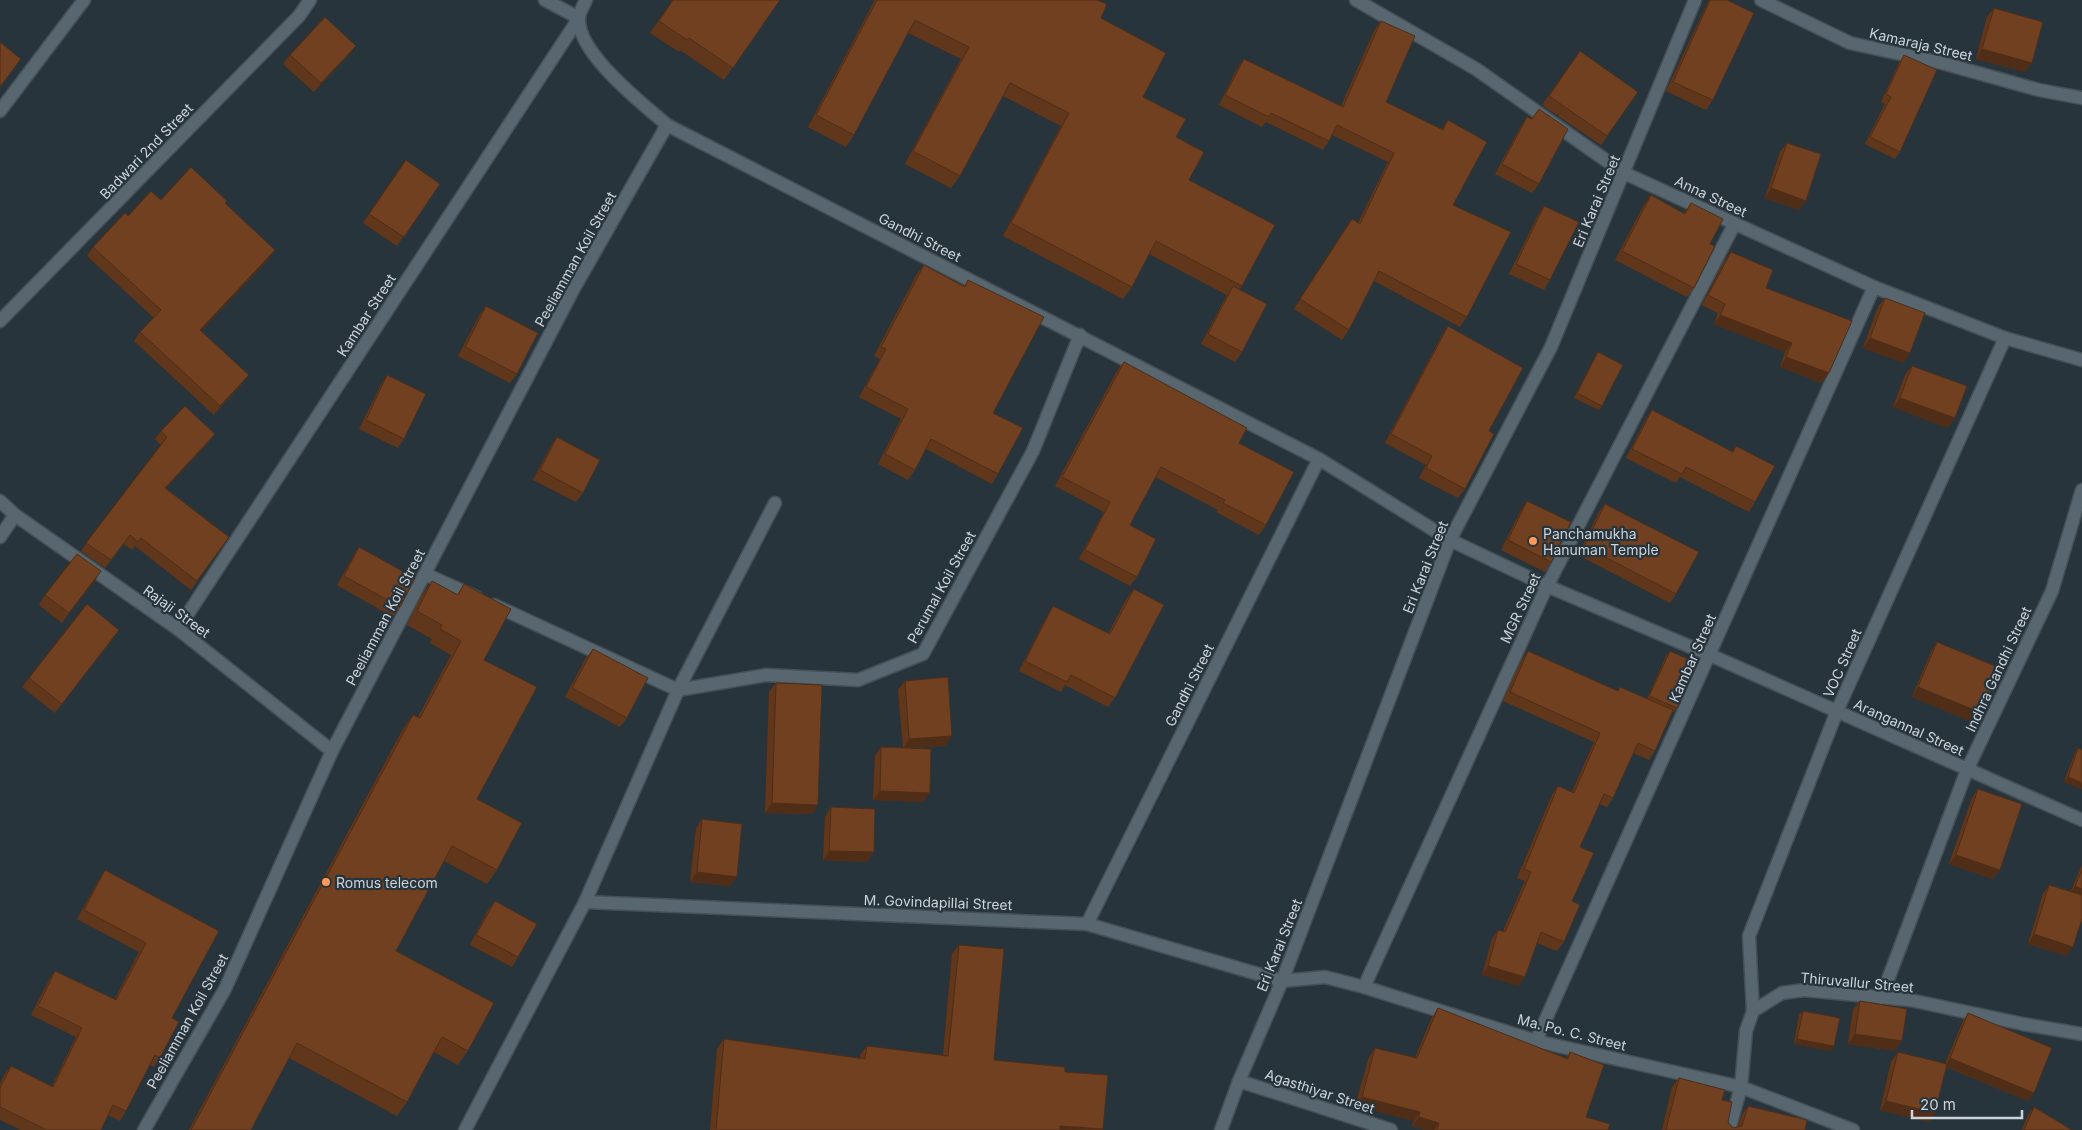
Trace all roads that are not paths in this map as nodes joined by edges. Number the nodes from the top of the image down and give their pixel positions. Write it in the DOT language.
graph roads {
  1 [pos="84,0"];
  2 [pos="310,0"];
  3 [pos="545,0"];
  4 [pos="586,0"];
  5 [pos="1356,0"];
  6 [pos="1695,0"];
  7 [pos="1761,0"];
  8 [pos="579,18"];
  9 [pos="2082,98"];
  10 [pos="0,111"];
  11 [pos="667,125"];
  12 [pos="1624,173"];
  13 [pos="1735,223"];
  14 [pos="1874,287"];
  15 [pos="0,321"];
  16 [pos="1080,335"];
  17 [pos="2005,338"];
  18 [pos="2082,360"];
  19 [pos="1319,459"];
  20 [pos="2082,490"];
  21 [pos="0,501"];
  22 [pos="775,503"];
  23 [pos="15,515"];
  24 [pos="0,537"];
  25 [pos="1450,540"];
  26 [pos="425,574"];
  27 [pos="1547,586"];
  28 [pos="178,629"];
  29 [pos="1710,655"];
  30 [pos="678,690"];
  31 [pos="1837,712"];
  32 [pos="332,751"];
  33 [pos="1967,770"];
  34 [pos="2082,820"];
  35 [pos="585,902"];
  36 [pos="1087,924"];
  37 [pos="1282,981"];
  38 [pos="1364,987"];
  39 [pos="1881,998"];
  40 [pos="1753,1011"];
  41 [pos="2082,1034"];
  42 [pos="1536,1041"];
  43 [pos="1239,1081"];
  44 [pos="1741,1087"];
  45 [pos="144,1130"];
  46 [pos="465,1130"];
  47 [pos="1221,1130"];
  48 [pos="1391,1130"];
  49 [pos="1729,1130"];
  50 [pos="1853,1130"];
  1 -- 10 [label="street"];
  2 -- 15 [label="street, Badwari 2nd Street"];
  3 -- 8 [label="street"];
  4 -- 8 [label="street, Kambar Street"];
  5 -- 12 [label="street, Anna Street"];
  6 -- 12 [label="street, Eri Karai Street"];
  7 -- 9 [label="street, Kamaraja Street"];
  8 -- 11 [label="street, Gandhi Street"];
  8 -- 28 [label="street, Kambar Street"];
  11 -- 16 [label="street, Gandhi Street"];
  11 -- 26 [label="street, Peeliamman Koil Street"];
  12 -- 13 [label="street, Anna Street"];
  12 -- 25 [label="street, Eri Karai Street"];
  13 -- 14 [label="street, Anna Street"];
  13 -- 27 [label="street, MGR Street"];
  14 -- 17 [label="street, Anna Street"];
  14 -- 29 [label="street, Kambar Street"];
  16 -- 19 [label="street, Gandhi Street"];
  16 -- 30 [label="street, Perumal Koil Street"];
  17 -- 18 [label="street, Anna Street"];
  17 -- 31 [label="street, VOC Street"];
  19 -- 25 [label="street, Gandhi Street"];
  19 -- 36 [label="street, Gandhi Street"];
  20 -- 33 [label="street, Indhra Gandhi Street"];
  21 -- 23 [label="street, Rajaji Street"];
  22 -- 30 [label="street"];
  23 -- 24 [label="street"];
  23 -- 28 [label="street, Rajaji Street"];
  25 -- 27 [label="street, Arangannal Street"];
  25 -- 37 [label="street, Eri Karai Street"];
  26 -- 30 [label="street"];
  26 -- 32 [label="street, Peeliamman Koil Street"];
  27 -- 29 [label="street, Arangannal Street"];
  27 -- 38 [label="street, MGR Street"];
  28 -- 32 [label="street, Rajaji Street"];
  29 -- 31 [label="street, Arangannal Street"];
  29 -- 42 [label="street, Kambar Street"];
  30 -- 35 [label="street"];
  31 -- 33 [label="street, Arangannal Street"];
  31 -- 40 [label="street, VOC Street"];
  32 -- 45 [label="street, Peeliamman Koil Street"];
  33 -- 34 [label="street, Arangannal Street"];
  33 -- 39 [label="street, Indhra Gandhi Street"];
  35 -- 36 [label="street, M. Govindapillai Street"];
  35 -- 46 [label="street"];
  36 -- 37 [label="street, M. Govindapillai Street"];
  37 -- 38 [label="street, Ma. Po. C. Street"];
  37 -- 43 [label="street, Eri Karai Street"];
  38 -- 42 [label="street, Ma. Po. C. Street"];
  39 -- 40 [label="street, Thiruvallur Street"];
  39 -- 41 [label="street, Thiruvallur Street"];
  40 -- 44 [label="street"];
  42 -- 44 [label="street, Ma. Po. C. Street"];
  43 -- 47 [label="street, Eri Karai Street"];
  43 -- 48 [label="street, Agasthiyar Street"];
  44 -- 49 [label="street"];
  44 -- 50 [label="street, Ma. Po. C. Street"];
}
